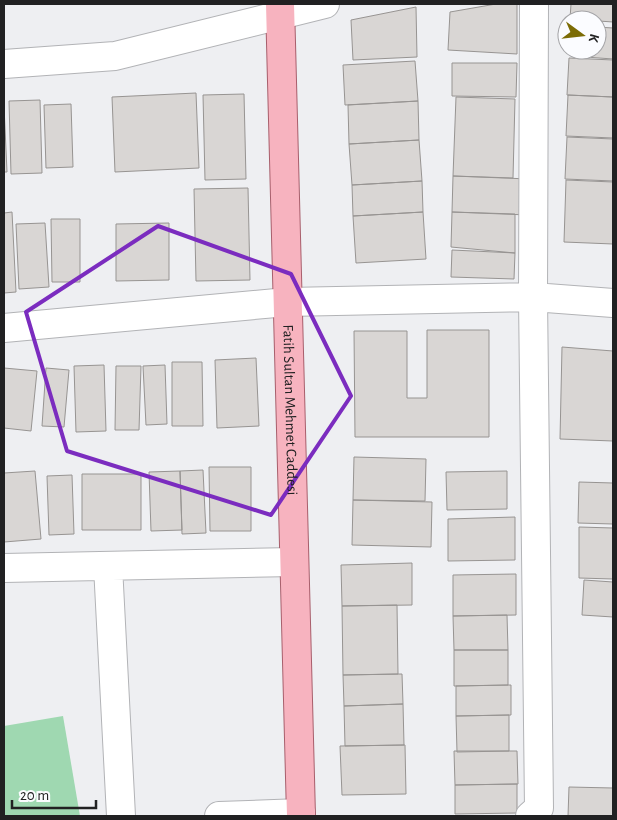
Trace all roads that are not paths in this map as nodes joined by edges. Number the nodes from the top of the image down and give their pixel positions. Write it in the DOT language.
graph roads {
  1 [pos="325,4"];
  2 [pos="534,4"];
  3 [pos="280,9"];
  4 [pos="4,64"];
  5 [pos="533,297"];
  6 [pos="287,302"];
  7 [pos="613,303"];
  8 [pos="4,328"];
  9 [pos="294,562"];
  10 [pos="108,566"];
  11 [pos="4,568"];
  12 [pos="301,814"];
  13 [pos="121,816"];
  14 [pos="219,816"];
  15 [pos="530,816"];
  1 -- 3 [label="street"];
  2 -- 5 [label="street"];
  3 -- 4 [label="street"];
  3 -- 6 [label="main road, Fatih Sultan Mehmet Caddesi"];
  5 -- 6 [label="street"];
  5 -- 7 [label="street"];
  5 -- 15 [label="street"];
  6 -- 8 [label="street"];
  6 -- 9 [label="main road, Fatih Sultan Mehmet Caddesi"];
  9 -- 10 [label="street"];
  9 -- 12 [label="main road, Fatih Sultan Mehmet Caddesi"];
  10 -- 11 [label="street"];
  10 -- 13 [label="street"];
  12 -- 14 [label="street"];
}
